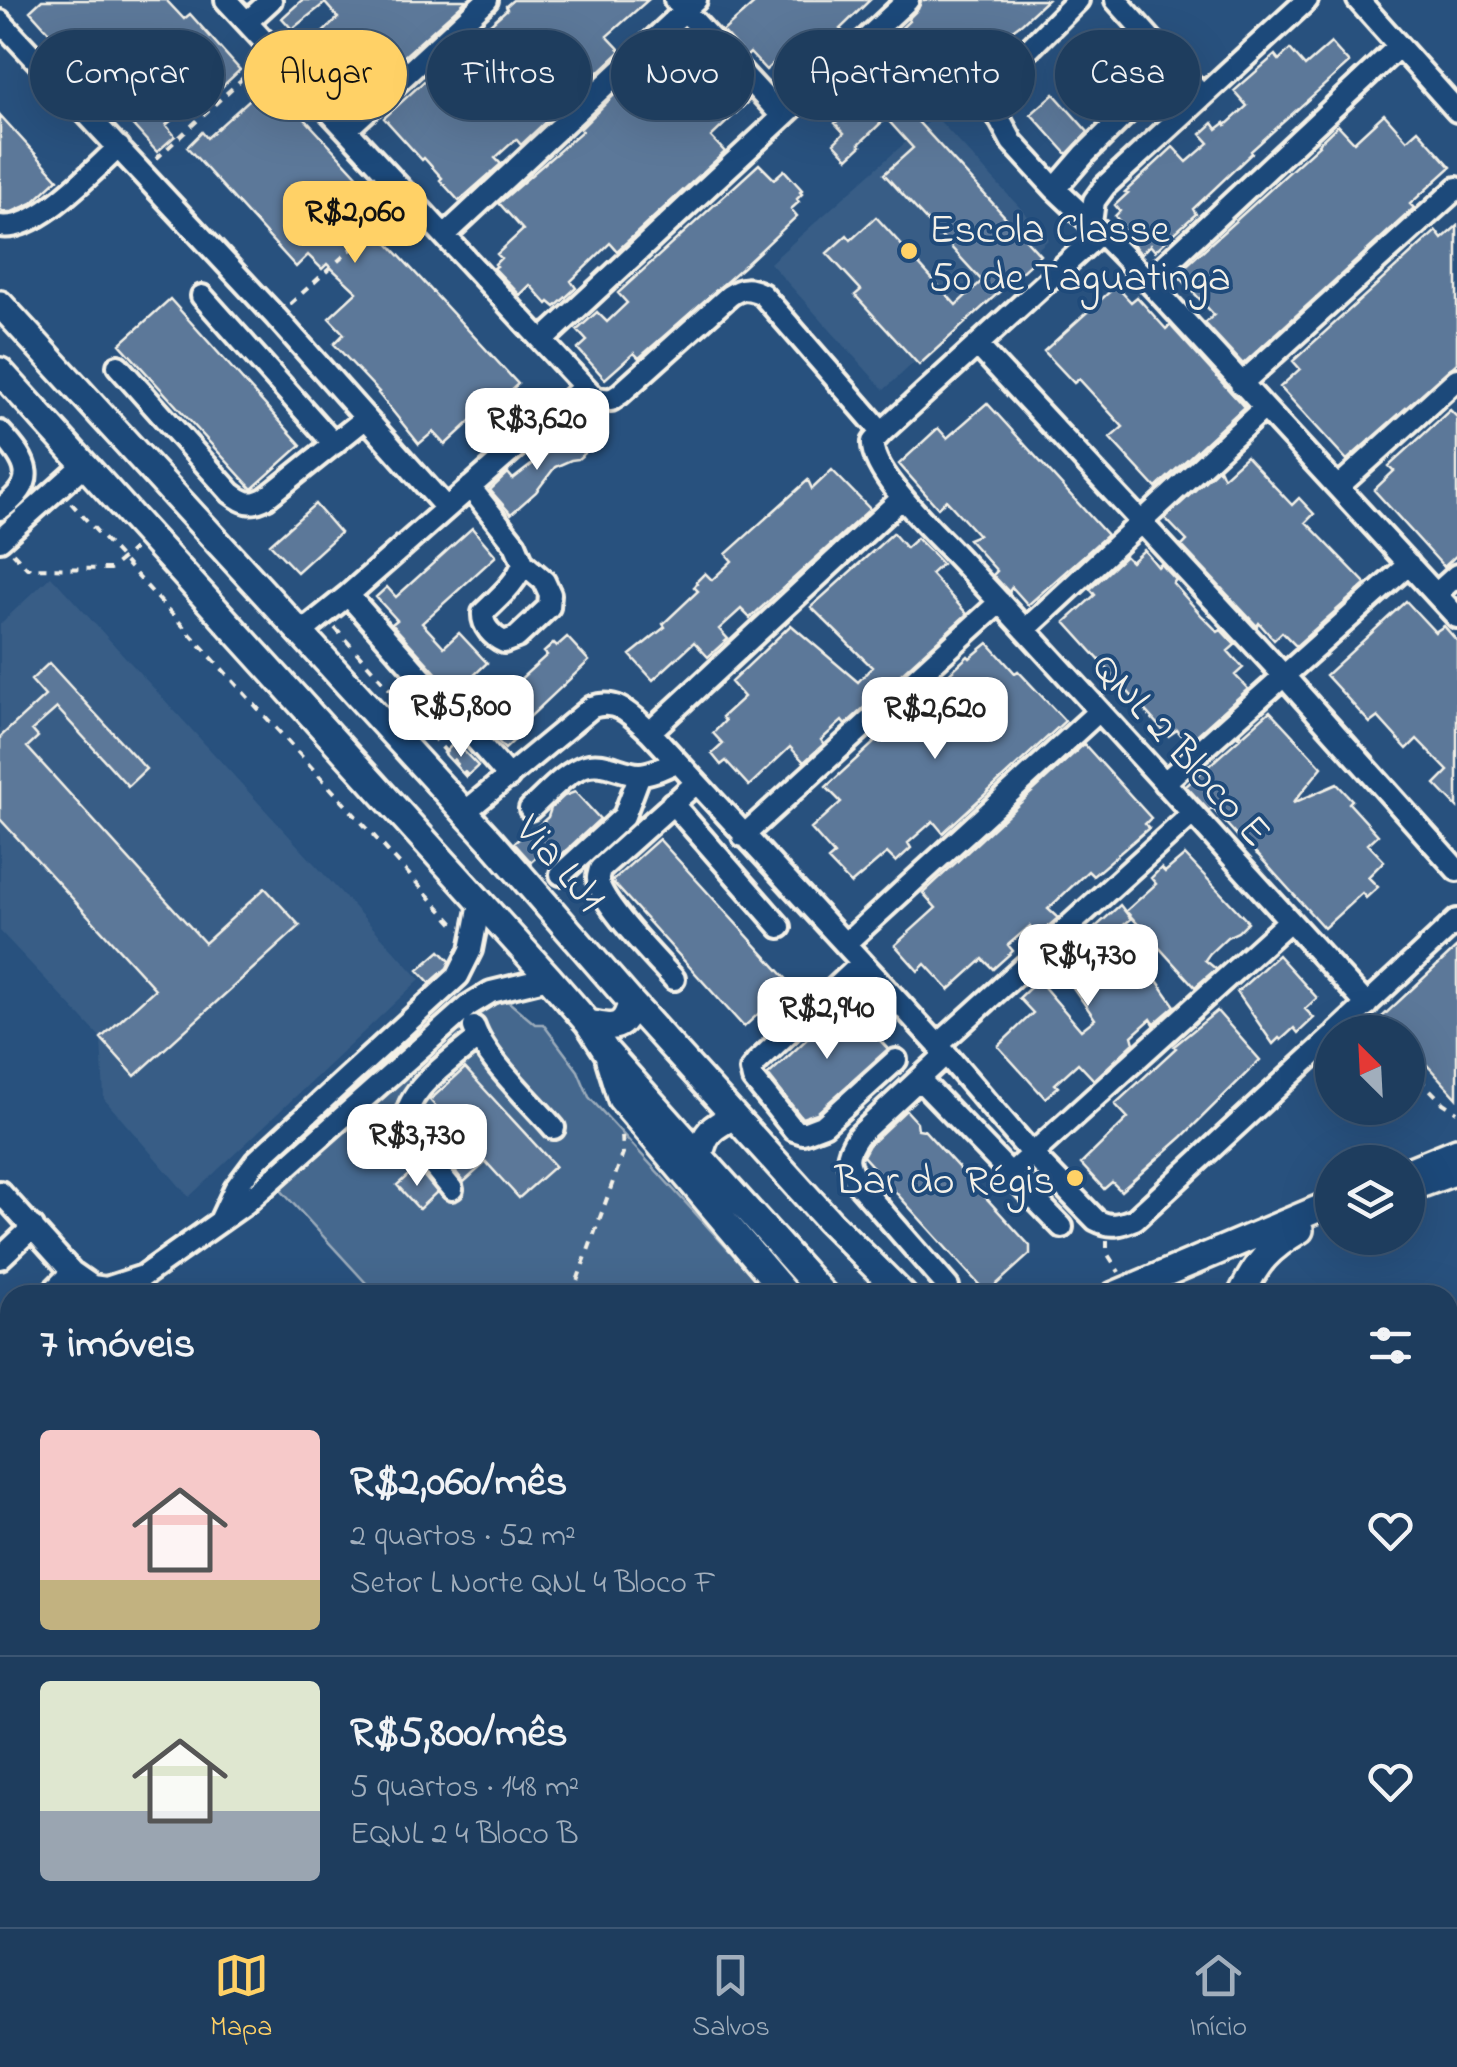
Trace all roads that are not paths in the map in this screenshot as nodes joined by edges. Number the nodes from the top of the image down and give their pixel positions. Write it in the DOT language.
graph roads {
  1 [pos="226,0"];
  2 [pos="271,0"];
  3 [pos="486,0"];
  4 [pos="908,0"];
  5 [pos="1078,0"];
  6 [pos="1116,0"];
  7 [pos="1307,0"];
  8 [pos="1358,0"];
  9 [pos="685,4"];
  10 [pos="0,21"];
  11 [pos="247,22"];
  12 [pos="875,30"];
  13 [pos="1143,30"];
  14 [pos="1399,46"];
  15 [pos="1200,94"];
  16 [pos="1202,96"];
  17 [pos="774,107"];
  18 [pos="1457,111"];
  19 [pos="778,120"];
  20 [pos="1119,120"];
  21 [pos="346,129"];
  22 [pos="120,147"];
  23 [pos="1457,188"];
  24 [pos="1055,189"];
  25 [pos="0,226"];
  26 [pos="1095,228"];
  27 [pos="445,236"];
  28 [pos="1148,281"];
  29 [pos="202,296"];
  30 [pos="0,304"];
  31 [pos="542,341"];
  32 [pos="977,344"];
  33 [pos="118,366"];
  34 [pos="0,372"];
  35 [pos="1457,379"];
  36 [pos="1242,384"];
  37 [pos="584,387"];
  38 [pos="1264,408"];
  39 [pos="366,418"];
  40 [pos="0,432"];
  41 [pos="878,437"];
  42 [pos="334,444"];
  43 [pos="84,464"];
  44 [pos="470,486"];
  45 [pos="1338,488"];
  46 [pos="902,498"];
  47 [pos="446,508"];
  48 [pos="0,509"];
  49 [pos="1141,521"];
  50 [pos="0,539"];
  51 [pos="523,563"];
  52 [pos="1410,564"];
  53 [pos="1457,574"];
  54 [pos="1436,594"];
  55 [pos="348,596"];
  56 [pos="1000,602"];
  57 [pos="1457,617"];
  58 [pos="1025,630"];
  59 [pos="302,632"];
  60 [pos="1284,676"];
  61 [pos="1099,711"];
  62 [pos="650,732"];
  63 [pos="676,762"];
  64 [pos="640,774"];
  65 [pos="509,777"];
  66 [pos="1164,782"];
  67 [pos="696,784"];
  68 [pos="475,804"];
  69 [pos="672,804"];
  70 [pos="530,809"];
  71 [pos="1192,815"];
  72 [pos="743,836"];
  73 [pos="1457,870"];
  74 [pos="561,874"];
  75 [pos="480,904"];
  76 [pos="1289,920"];
  77 [pos="1457,920"];
  78 [pos="780,927"];
  79 [pos="845,944"];
  80 [pos="469,954"];
  81 [pos="862,962"];
  82 [pos="549,978"];
  83 [pos="674,979"];
  84 [pos="474,1002"];
  85 [pos="631,1002"];
  86 [pos="1367,1005"];
  87 [pos="1356,1015"];
  88 [pos="588,1023"];
  89 [pos="478,1038"];
  90 [pos="606,1050"];
  91 [pos="942,1050"];
  92 [pos="1315,1053"];
  93 [pos="896,1060"];
  94 [pos="920,1080"];
  95 [pos="734,1116"];
  96 [pos="554,1128"];
  97 [pos="1457,1150"];
  98 [pos="1032,1154"];
  99 [pos="700,1155"];
  100 [pos="1425,1164"];
  101 [pos="1457,1171"];
  102 [pos="1010,1174"];
  103 [pos="1425,1183"];
  104 [pos="452,1189"];
  105 [pos="0,1192"];
  106 [pos="1315,1210"];
  107 [pos="220,1221"];
  108 [pos="1315,1222"];
  109 [pos="1062,1227"];
  110 [pos="33,1228"];
  111 [pos="0,1258"];
  112 [pos="72,1272"];
  113 [pos="60,1285"];
  114 [pos="91,1285"];
  115 [pos="122,1285"];
  116 [pos="779,1285"];
  117 [pos="815,1285"];
  118 [pos="893,1285"];
  119 [pos="946,1285"];
  120 [pos="1139,1285"];
  121 [pos="1246,1285"];
  1 -- 11 [label="street"];
  2 -- 11 [label="street"];
  3 -- 21 [label="street"];
  4 -- 12 [label="street"];
  5 -- 24 [label="street"];
  6 -- 13 [label="street"];
  7 -- 16 [label="street"];
  8 -- 14 [label="street"];
  9 -- 17 [label="street"];
  9 -- 27 [label="street"];
  10 -- 22 [label="street"];
  11 -- 21 [label="street"];
  14 -- 18 [label="street"];
  14 -- 28 [label="street"];
  15 -- 16 [label="street"];
  16 -- 26 [label="street"];
  19 -- 31 [label="street"];
  20 -- 24 [label="street"];
  21 -- 27 [label="street"];
  22 -- 25 [label="street"];
  22 -- 39 [label="street"];
  23 -- 36 [label="street"];
  24 -- 26 [label="street"];
  26 -- 28 [label="street"];
  26 -- 32 [label="street"];
  27 -- 31 [label="street"];
  28 -- 36 [label="street"];
  29 -- 42 [label="street"];
  30 -- 59 [label="main road, Via LJ1"];
  31 -- 37 [label="street"];
  32 -- 41 [label="street"];
  32 -- 49 [label="street"];
  33 -- 42 [label="street"];
  34 -- 43 [label="main road, Via LJ1"];
  35 -- 45 [label="street"];
  36 -- 38 [label="street"];
  37 -- 41 [label="street, QNL 2 Bloco E"];
  37 -- 44 [label="street"];
  38 -- 45 [label="street"];
  38 -- 49 [label="street"];
  39 -- 42 [label="street"];
  39 -- 47 [label="street"];
  40 -- 48 [label="street"];
  41 -- 46 [label="street, QNL 2 Bloco E"];
  43 -- 50 [label="street"];
  43 -- 75 [label="main road, Via LJ1"];
  44 -- 47 [label="street"];
  44 -- 51 [label="street"];
  45 -- 52 [label="street"];
  46 -- 56 [label="street, QNL 2 Bloco E"];
  46 -- 62 [label="street"];
  47 -- 55 [label="street"];
  49 -- 58 [label="street"];
  49 -- 60 [label="street"];
  52 -- 54 [label="street"];
  52 -- 60 [label="street"];
  53 -- 54 [label="street"];
  54 -- 57 [label="street"];
  55 -- 59 [label="street"];
  55 -- 65 [label="street"];
  56 -- 58 [label="street, QNL 2 Bloco E"];
  56 -- 72 [label="street"];
  58 -- 61 [label="street, QNL 2 Bloco E"];
  59 -- 68 [label="main road, Via LJ1"];
  60 -- 66 [label="street"];
  60 -- 73 [label="street"];
  61 -- 66 [label="street, QNL 2 Bloco E"];
  61 -- 79 [label="street"];
  62 -- 63 [label="street"];
  62 -- 65 [label="street"];
  63 -- 64 [label="street"];
  63 -- 67 [label="street"];
  64 -- 70 [label="street"];
  64 -- 74 [label="street"];
  65 -- 68 [label="street"];
  66 -- 71 [label="street, QNL 2 Bloco E"];
  67 -- 69 [label="street"];
  67 -- 72 [label="street"];
  68 -- 85 [label="main road, Via LJ1"];
  69 -- 78 [label="street"];
  69 -- 83 [label="street"];
  71 -- 76 [label="street, QNL 2 Bloco E"];
  71 -- 91 [label="street"];
  72 -- 79 [label="street"];
  75 -- 80 [label="street"];
  75 -- 82 [label="main road, Via LJ1"];
  76 -- 86 [label="street, QNL 2 Bloco E"];
  76 -- 98 [label="street"];
  77 -- 86 [label="street"];
  79 -- 81 [label="street"];
  80 -- 84 [label="street"];
  80 -- 107 [label="street"];
  81 -- 91 [label="street"];
  81 -- 93 [label="street"];
  82 -- 84 [label="street"];
  82 -- 88 [label="main road, Via LJ1"];
  84 -- 89 [label="street"];
  84 -- 107 [label="street"];
  85 -- 88 [label="main road"];
  85 -- 95 [label="main road, Via LJ1"];
  86 -- 87 [label="street"];
  88 -- 90 [label="main road, Via LJ1"];
  89 -- 96 [label="street"];
  89 -- 104 [label="street"];
  90 -- 99 [label="main road, Via LJ1"];
  90 -- 116 [label="main road"];
  91 -- 94 [label="street"];
  91 -- 98 [label="street"];
  92 -- 98 [label="street"];
  94 -- 102 [label="street"];
  94 -- 119 [label="street"];
  95 -- 99 [label="main road"];
  95 -- 118 [label="main road, Via LJ1"];
  97 -- 100 [label="main road"];
  98 -- 102 [label="street"];
  99 -- 117 [label="main road, Via LJ1"];
  101 -- 103 [label="main road"];
  102 -- 109 [label="street"];
  105 -- 110 [label="street"];
  106 -- 120 [label="main road"];
  107 -- 115 [label="street"];
  108 -- 121 [label="main road"];
  110 -- 111 [label="street"];
  110 -- 112 [label="street"];
  112 -- 113 [label="street"];
  112 -- 114 [label="street"];
}
